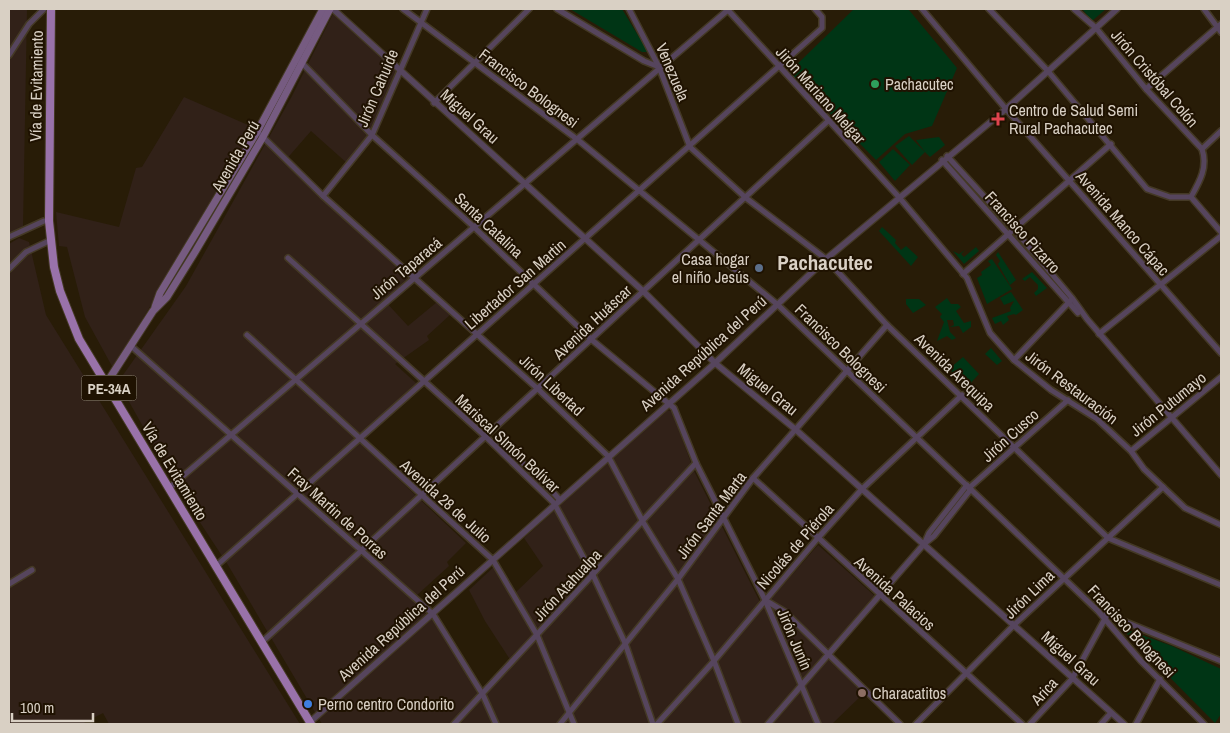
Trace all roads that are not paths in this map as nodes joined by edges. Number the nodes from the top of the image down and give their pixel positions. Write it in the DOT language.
graph roads {
  1 [pos="44,9"];
  2 [pos="51,9"];
  3 [pos="323,9"];
  4 [pos="332,9"];
  5 [pos="404,9"];
  6 [pos="427,9"];
  7 [pos="529,9"];
  8 [pos="557,9"];
  9 [pos="628,9"];
  10 [pos="728,9"];
  11 [pos="815,9"];
  12 [pos="922,9"];
  13 [pos="989,9"];
  14 [pos="1074,9"];
  15 [pos="1118,9"];
  16 [pos="1204,9"];
  17 [pos="420,22"];
  18 [pos="1096,28"];
  19 [pos="1220,28"];
  20 [pos="9,55"];
  21 [pos="300,62"];
  22 [pos="474,62"];
  23 [pos="778,66"];
  24 [pos="659,67"];
  25 [pos="399,68"];
  26 [pos="1047,70"];
  27 [pos="1146,89"];
  28 [pos="434,103"];
  29 [pos="1006,109"];
  30 [pos="828,121"];
  31 [pos="1221,131"];
  32 [pos="260,134"];
  33 [pos="372,135"];
  34 [pos="578,140"];
  35 [pos="1111,144"];
  36 [pos="690,147"];
  37 [pos="1202,149"];
  38 [pos="945,158"];
  39 [pos="1069,181"];
  40 [pos="525,184"];
  41 [pos="641,190"];
  42 [pos="323,196"];
  43 [pos="898,196"];
  44 [pos="1191,197"];
  45 [pos="746,198"];
  46 [pos="49,221"];
  47 [pos="474,227"];
  48 [pos="1014,229"];
  49 [pos="1221,232"];
  50 [pos="1008,234"];
  51 [pos="1221,236"];
  52 [pos="9,238"];
  53 [pos="701,239"];
  54 [pos="51,240"];
  55 [pos="584,240"];
  56 [pos="288,258"];
  57 [pos="826,259"];
  58 [pos="9,269"];
  59 [pos="963,274"];
  60 [pos="413,279"];
  61 [pos="534,284"];
  62 [pos="1160,285"];
  63 [pos="644,292"];
  64 [pos="1071,300"];
  65 [pos="778,305"];
  66 [pos="360,324"];
  67 [pos="887,325"];
  68 [pos="478,334"];
  69 [pos="1099,334"];
  70 [pos="247,335"];
  71 [pos="592,340"];
  72 [pos="131,346"];
  73 [pos="1221,353"];
  74 [pos="1014,360"];
  75 [pos="715,363"];
  76 [pos="847,369"];
  77 [pos="1221,377"];
  78 [pos="295,380"];
  79 [pos="424,381"];
  80 [pos="106,384"];
  81 [pos="538,389"];
  82 [pos="962,395"];
  83 [pos="1068,400"];
  84 [pos="667,404"];
  85 [pos="1172,416"];
  86 [pos="795,429"];
  87 [pos="231,435"];
  88 [pos="486,437"];
  89 [pos="359,438"];
  90 [pos="916,438"];
  91 [pos="499,442"];
  92 [pos="1014,448"];
  93 [pos="1131,451"];
  94 [pos="608,456"];
  95 [pos="696,463"];
  96 [pos="1221,475"];
  97 [pos="753,478"];
  98 [pos="1164,487"];
  99 [pos="169,488"];
  100 [pos="969,488"];
  101 [pos="862,489"];
  102 [pos="297,494"];
  103 [pos="421,496"];
  104 [pos="557,501"];
  105 [pos="724,518"];
  106 [pos="643,522"];
  107 [pos="1221,525"];
  108 [pos="1108,538"];
  109 [pos="817,539"];
  110 [pos="924,544"];
  111 [pos="361,552"];
  112 [pos="493,560"];
  113 [pos="216,566"];
  114 [pos="32,570"];
  115 [pos="593,575"];
  116 [pos="1064,578"];
  117 [pos="678,579"];
  118 [pos="9,584"];
  119 [pos="1221,585"];
  120 [pos="881,596"];
  121 [pos="765,600"];
  122 [pos="1098,611"];
  123 [pos="433,614"];
  124 [pos="1107,614"];
  125 [pos="1104,620"];
  126 [pos="1014,625"];
  127 [pos="537,635"];
  128 [pos="262,642"];
  129 [pos="625,643"];
  130 [pos="829,656"];
  131 [pos="714,661"];
  132 [pos="1221,661"];
  133 [pos="966,674"];
  134 [pos="1072,679"];
  135 [pos="1160,679"];
  136 [pos="801,687"];
  137 [pos="483,695"];
  138 [pos="570,712"];
  139 [pos="1111,713"];
  140 [pos="311,723"];
  141 [pos="454,724"];
  142 [pos="496,724"];
  143 [pos="560,724"];
  144 [pos="574,724"];
  145 [pos="653,724"];
  146 [pos="656,724"];
  147 [pos="738,724"];
  148 [pos="768,724"];
  149 [pos="818,724"];
  150 [pos="900,724"];
  151 [pos="916,724"];
  152 [pos="1022,724"];
  153 [pos="1030,724"];
  154 [pos="1101,724"];
  155 [pos="1124,724"];
  156 [pos="1136,724"];
  157 [pos="1204,724"];
  1 -- 20 [label="street"];
  2 -- 46 [label="highway, Vía de Evitamiento / PE-34A"];
  3 -- 21 [label="main road, Avenida Perú"];
  4 -- 21 [label="main road, Avenida Perú"];
  4 -- 25 [label="street, Miguel Grau"];
  5 -- 17 [label="street, Francisco Bolognesi"];
  6 -- 17 [label="street, Jirón Cahuide"];
  7 -- 22 [label="street"];
  8 -- 24 [label="street"];
  9 -- 24 [label="street, Venezuela"];
  10 -- 23 [label="street, Jirón Mariano Melgar"];
  10 -- 24 [label="street, Jirón Taparacá"];
  11 -- 23 [label="street, Libertador San Martin"];
  12 -- 29 [label="street, Avenida Manco Cápac"];
  13 -- 26 [label="street"];
  14 -- 18 [label="street, Jirón Cristóbal Colón"];
  15 -- 18 [label="street, Avenida República del Perú"];
  16 -- 19 [label="street"];
  17 -- 22 [label="street, Francisco Bolognesi"];
  17 -- 25 [label="street, Jirón Cahuide"];
  18 -- 26 [label="street, Avenida República del Perú"];
  18 -- 27 [label="street, Jirón Cristóbal Colón"];
  19 -- 27 [label="street"];
  21 -- 32 [label="main road, Avenida Perú"];
  21 -- 33 [label="street, Santa Catalina"];
  22 -- 28 [label="street"];
  22 -- 34 [label="street, Francisco Bolognesi"];
  23 -- 30 [label="street, Jirón Mariano Melgar"];
  23 -- 36 [label="street, Libertador San Martin"];
  24 -- 34 [label="street, Jirón Taparacá"];
  24 -- 36 [label="street, Venezuela"];
  25 -- 28 [label="street, Miguel Grau"];
  25 -- 33 [label="street, Jirón Cahuide"];
  26 -- 29 [label="street, Avenida República del Perú"];
  26 -- 35 [label="street"];
  27 -- 37 [label="street, Jirón Cristóbal Colón"];
  28 -- 40 [label="street, Miguel Grau"];
  29 -- 38 [label="street, Avenida República del Perú"];
  29 -- 39 [label="street, Avenida Manco Cápac"];
  30 -- 43 [label="street, Jirón Mariano Melgar"];
  30 -- 45 [label="street, Avenida Huáscar"];
  31 -- 37 [label="street"];
  32 -- 42 [label="street, Jirón Libertad"];
  32 -- 72 [label="main road, Avenida Perú"];
  33 -- 42 [label="street, Jirón Cahuide"];
  33 -- 47 [label="street, Santa Catalina"];
  34 -- 40 [label="street, Jirón Taparacá"];
  34 -- 41 [label="street, Francisco Bolognesi"];
  35 -- 39 [label="street"];
  35 -- 44 [label="street"];
  36 -- 41 [label="street, Libertador San Martin"];
  36 -- 45 [label="street, Avenida Arequipa"];
  37 -- 44 [label="street, Jirón Cristóbal Colón"];
  38 -- 43 [label="street, Avenida República del Perú"];
  38 -- 48 [label="street, Francisco Pizarro"];
  38 -- 50 [label="street, Francisco Pizarro"];
  39 -- 48 [label="street"];
  39 -- 62 [label="street, Avenida Manco Cápac"];
  40 -- 47 [label="street, Jirón Taparacá"];
  40 -- 55 [label="street, Miguel Grau"];
  41 -- 53 [label="street, Francisco Bolognesi"];
  41 -- 55 [label="street, Libertador San Martin"];
  42 -- 60 [label="street, Jirón Libertad"];
  43 -- 57 [label="street, Avenida República del Perú"];
  43 -- 59 [label="street, Jirón Restauración"];
  44 -- 49 [label="street"];
  45 -- 53 [label="street, Avenida Huáscar"];
  45 -- 57 [label="street, Avenida Arequipa"];
  46 -- 52 [label="street"];
  46 -- 54 [label="highway, Vía de Evitamiento / PE-34A"];
  47 -- 60 [label="street, Jirón Taparacá"];
  47 -- 61 [label="street, Santa Catalina"];
  48 -- 50 [label="street"];
  48 -- 64 [label="street, Francisco Pizarro"];
  50 -- 59 [label="street"];
  50 -- 64 [label="street, Francisco Pizarro"];
  51 -- 62 [label="street"];
  53 -- 63 [label="street, Avenida Huáscar"];
  53 -- 65 [label="street, Francisco Bolognesi"];
  54 -- 58 [label="street"];
  54 -- 80 [label="highway, Vía de Evitamiento / PE-34A"];
  55 -- 61 [label="street, Libertador San Martin"];
  55 -- 63 [label="street, Miguel Grau"];
  56 -- 66 [label="street, Mariscal SImón Bolívar"];
  57 -- 65 [label="street, Avenida República del Perú"];
  57 -- 67 [label="street, Avenida Arequipa"];
  59 -- 74 [label="street, Jirón Restauración"];
  60 -- 66 [label="street, Jirón Taparacá"];
  60 -- 68 [label="street, Jirón Libertad"];
  61 -- 68 [label="street, Libertador San Martin"];
  61 -- 71 [label="street, Santa Catalina"];
  62 -- 69 [label="street"];
  62 -- 73 [label="street, Avenida Manco Cápac"];
  63 -- 71 [label="street, Avenida Huáscar"];
  63 -- 75 [label="street, Miguel Grau"];
  64 -- 69 [label="street, Francisco Pizarro"];
  64 -- 74 [label="street"];
  65 -- 75 [label="street, Avenida República del Perú"];
  65 -- 76 [label="street, Francisco Bolognesi"];
  66 -- 78 [label="street, Jirón Taparacá"];
  66 -- 79 [label="street, Mariscal SImón Bolívar"];
  67 -- 76 [label="street, Jirón Santa Marta"];
  67 -- 82 [label="street, Avenida Arequipa"];
  68 -- 79 [label="street, Libertador San Martin"];
  68 -- 81 [label="street, Jirón Libertad"];
  69 -- 85 [label="street, Francisco Pizarro"];
  70 -- 78 [label="street, Avenida 28 de Julio"];
  71 -- 81 [label="street, Avenida Huáscar"];
  71 -- 84 [label="street, Santa Catalina"];
  72 -- 80 [label="main road, Avenida Perú"];
  72 -- 87 [label="street, Fray Martin de Porras"];
  74 -- 83 [label="street, Jirón Restauración"];
  75 -- 84 [label="street, Avenida República del Perú"];
  75 -- 86 [label="street, Miguel Grau"];
  76 -- 86 [label="street, Jirón Santa Marta"];
  76 -- 90 [label="street, Francisco Bolognesi"];
  77 -- 85 [label="street, Jirón Putumayo"];
  78 -- 87 [label="street, Jirón Taparacá"];
  78 -- 89 [label="street, Avenida 28 de Julio"];
  79 -- 88 [label="street, Mariscal SImón Bolívar"];
  79 -- 89 [label="street, Libertador San Martin"];
  80 -- 99 [label="highway, Vía de Evitamiento / PE-34A"];
  81 -- 88 [label="street, Avenida Huáscar"];
  81 -- 94 [label="street, Jirón Libertad"];
  82 -- 90 [label="street, Nicolás de Piérola"];
  82 -- 92 [label="street, Avenida Arequipa"];
  83 -- 92 [label="street, Jirón Cusco"];
  83 -- 93 [label="street, Jirón Restauración"];
  84 -- 94 [label="street, Avenida República del Perú"];
  84 -- 95 [label="street, Jirón Junín"];
  85 -- 93 [label="street, Jirón Putumayo"];
  85 -- 96 [label="street, Francisco Pizarro"];
  86 -- 97 [label="street, Jirón Santa Marta"];
  86 -- 101 [label="street, Miguel Grau"];
  87 -- 99 [label="street, Jirón Taparacá"];
  87 -- 102 [label="street, Fray Martin de Porras"];
  88 -- 103 [label="street, Avenida Huáscar"];
  88 -- 104 [label="street, Mariscal SImón Bolívar"];
  89 -- 102 [label="street, Libertador San Martin"];
  89 -- 103 [label="street, Avenida 28 de Julio"];
  90 -- 100 [label="street, Francisco Bolognesi"];
  90 -- 101 [label="street, Nicolás de Piérola"];
  91 -- 104 [label="street"];
  92 -- 100 [label="street, Jirón Cusco"];
  92 -- 108 [label="street, Avenida Arequipa"];
  93 -- 98 [label="street, Jirón Restauración"];
  94 -- 104 [label="street, Avenida República del Perú"];
  94 -- 106 [label="street, Jirón Libertad"];
  95 -- 105 [label="street, Jirón Junín"];
  95 -- 106 [label="street, Jirón Atahualpa"];
  97 -- 105 [label="street, Jirón Santa Marta"];
  97 -- 109 [label="street, Avenida Palacios"];
  98 -- 107 [label="street, Jirón Restauración"];
  98 -- 108 [label="street, Jirón Lima"];
  99 -- 113 [label="highway, Vía de Evitamiento / PE-34A"];
  100 -- 110 [label="street, Jirón Cusco"];
  100 -- 116 [label="street, Francisco Bolognesi"];
  101 -- 109 [label="street, Nicolás de Piérola"];
  101 -- 110 [label="street, Miguel Grau"];
  102 -- 111 [label="street, Fray Martin de Porras"];
  102 -- 113 [label="street, Libertador San Martin"];
  103 -- 111 [label="street, Avenida Huáscar"];
  103 -- 112 [label="street, Avenida 28 de Julio"];
  104 -- 112 [label="street, Avenida República del Perú"];
  104 -- 115 [label="street, Mariscal SImón Bolívar"];
  105 -- 117 [label="street, Jirón Santa Marta"];
  105 -- 121 [label="street, Jirón Junín"];
  106 -- 115 [label="street, Jirón Atahualpa"];
  106 -- 117 [label="street, Jirón Libertad"];
  108 -- 116 [label="street, Jirón Lima"];
  108 -- 119 [label="street, Avenida Arequipa"];
  109 -- 120 [label="street, Avenida Palacios"];
  109 -- 121 [label="street, Nicolás de Piérola"];
  110 -- 120 [label="street, Jirón Cusco"];
  110 -- 126 [label="street, Miguel Grau"];
  111 -- 123 [label="street, Fray Martin de Porras"];
  111 -- 128 [label="street, Avenida Huáscar"];
  112 -- 123 [label="street, Avenida República del Perú"];
  112 -- 127 [label="street, Avenida 28 de Julio"];
  113 -- 128 [label="highway, Vía de Evitamiento / PE-34A"];
  114 -- 118 [label="street"];
  115 -- 127 [label="street, Jirón Atahualpa"];
  115 -- 129 [label="street, Mariscal SImón Bolívar"];
  116 -- 122 [label="street, Francisco Bolognesi"];
  116 -- 126 [label="street, Jirón Lima"];
  117 -- 129 [label="street, Jirón Santa Marta"];
  117 -- 131 [label="street, Jirón Libertad"];
  120 -- 130 [label="street, Jirón Cusco"];
  120 -- 133 [label="street, Avenida Palacios"];
  121 -- 130 [label="street"];
  121 -- 131 [label="street, Nicolás de Piérola"];
  121 -- 136 [label="street, Jirón Junín"];
  122 -- 124 [label="street"];
  122 -- 125 [label="street, Francisco Bolognesi"];
  123 -- 137 [label="street, Fray Martin de Porras"];
  123 -- 140 [label="street, Avenida República del Perú"];
  124 -- 125 [label="street, Arica"];
  124 -- 132 [label="street"];
  125 -- 134 [label="street, Arica"];
  125 -- 135 [label="street, Francisco Bolognesi"];
  126 -- 133 [label="street, Jirón Lima"];
  126 -- 134 [label="street, Miguel Grau"];
  127 -- 137 [label="street, Jirón Atahualpa"];
  127 -- 138 [label="street, Avenida 28 de Julio"];
  128 -- 140 [label="highway, Vía de Evitamiento / PE-34A"];
  129 -- 138 [label="street, Jirón Santa Marta"];
  129 -- 145 [label="street, Mariscal SImón Bolívar"];
  130 -- 136 [label="street, Jirón Cusco"];
  130 -- 150 [label="street"];
  131 -- 146 [label="street, Nicolás de Piérola"];
  131 -- 147 [label="street, Jirón Libertad"];
  133 -- 151 [label="street, Jirón Lima"];
  133 -- 152 [label="street, Avenida Palacios"];
  134 -- 139 [label="street, Miguel Grau"];
  134 -- 153 [label="street, Arica"];
  135 -- 156 [label="street"];
  135 -- 157 [label="street, Francisco Bolognesi"];
  136 -- 148 [label="street, Jirón Cusco"];
  136 -- 149 [label="street, Jirón Junín"];
  137 -- 141 [label="street, Jirón Atahualpa"];
  137 -- 142 [label="street, Fray Martin de Porras"];
  138 -- 143 [label="street, Jirón Santa Marta"];
  138 -- 144 [label="street, Avenida 28 de Julio"];
  139 -- 154 [label="street"];
  139 -- 155 [label="street, Miguel Grau"];
}
